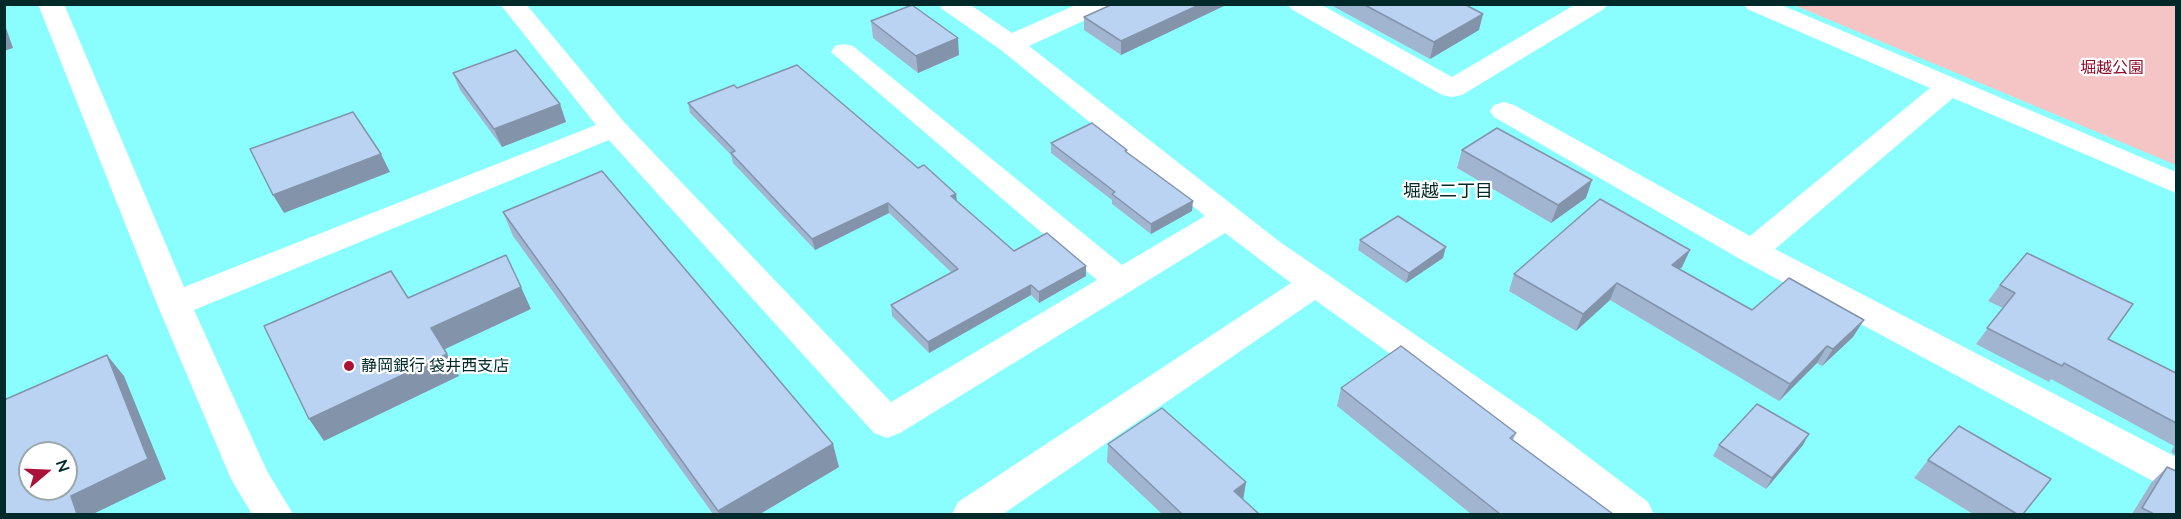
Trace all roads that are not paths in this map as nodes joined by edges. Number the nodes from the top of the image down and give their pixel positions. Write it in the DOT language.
graph roads {
  1 [pos="51,4"];
  2 [pos="512,4"];
  3 [pos="951,4"];
  4 [pos="1100,4"];
  5 [pos="1300,4"];
  6 [pos="1595,4"];
  7 [pos="1756,4"];
  8 [pos="1010,44"];
  9 [pos="844,52"];
  10 [pos="1948,88"];
  11 [pos="1504,111"];
  12 [pos="614,128"];
  13 [pos="2176,183"];
  14 [pos="1226,218"];
  15 [pos="1752,251"];
  16 [pos="1121,282"];
  17 [pos="1315,283"];
  18 [pos="174,304"];
  19 [pos="2176,475"];
  20 [pos="988,511"];
  21 [pos="273,514"];
  22 [pos="1634,514"];
  1 -- 18 [label="street"];
  2 -- 12 [label="street"];
  3 -- 8 [label="street"];
  4 -- 8 [label="street"];
  5 -- 6 [label="street"];
  7 -- 10 [label="street"];
  8 -- 14 [label="street"];
  9 -- 16 [label="street"];
  10 -- 13 [label="street"];
  10 -- 15 [label="street"];
  11 -- 15 [label="street"];
  12 -- 16 [label="street"];
  12 -- 18 [label="street"];
  14 -- 16 [label="street"];
  14 -- 17 [label="street"];
  15 -- 19 [label="street"];
  17 -- 20 [label="street"];
  17 -- 22 [label="street"];
  18 -- 21 [label="street"];
}
